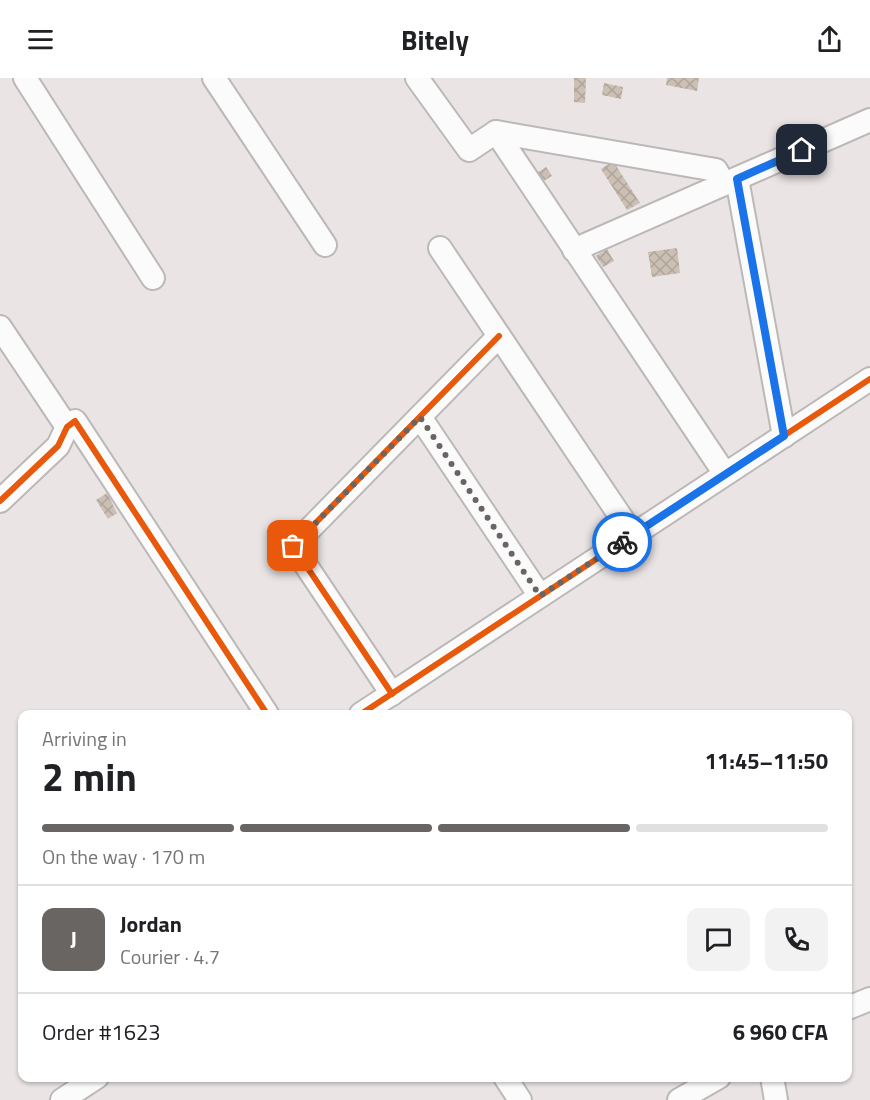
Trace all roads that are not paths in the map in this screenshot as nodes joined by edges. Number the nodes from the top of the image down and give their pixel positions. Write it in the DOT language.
graph roads {
  1 [pos="25,78"];
  2 [pos="214,78"];
  3 [pos="417,78"];
  4 [pos="869,126"];
  5 [pos="496,132"];
  6 [pos="730,182"];
  7 [pos="325,245"];
  8 [pos="440,248"];
  9 [pos="574,250"];
  10 [pos="153,278"];
  11 [pos="0,327"];
  12 [pos="499,336"];
  13 [pos="870,379"];
  14 [pos="420,417"];
  15 [pos="67,427"];
  16 [pos="784,436"];
  17 [pos="725,474"];
  18 [pos="0,501"];
  19 [pos="633,535"];
  20 [pos="540,596"];
  21 [pos="392,694"];
  22 [pos="264,710"];
  23 [pos="367,710"];
  24 [pos="870,999"];
  25 [pos="852,1006"];
  26 [pos="89,1082"];
  27 [pos="508,1082"];
  28 [pos="710,1082"];
  29 [pos="773,1082"];
  30 [pos="62,1100"];
  31 [pos="520,1100"];
  32 [pos="679,1100"];
  33 [pos="776,1100"];
  1 -- 10 [label="street"];
  2 -- 7 [label="street"];
  3 -- 5 [label="street"];
  4 -- 6 [label="street"];
  5 -- 6 [label="street"];
  5 -- 9 [label="street"];
  6 -- 9 [label="street"];
  6 -- 16 [label="street"];
  8 -- 12 [label="street"];
  9 -- 17 [label="street"];
  11 -- 15 [label="street"];
  12 -- 14 [label="street"];
  12 -- 19 [label="street"];
  13 -- 16 [label="street"];
  14 -- 20 [label="street"];
  14 -- 21 [label="street"];
  15 -- 18 [label="street"];
  15 -- 22 [label="street"];
  16 -- 17 [label="street"];
  17 -- 19 [label="street"];
  19 -- 20 [label="street"];
  20 -- 21 [label="street"];
  21 -- 23 [label="street"];
  24 -- 25 [label="street"];
  26 -- 30 [label="street"];
  27 -- 31 [label="street"];
  28 -- 32 [label="street"];
  29 -- 33 [label="street"];
}
